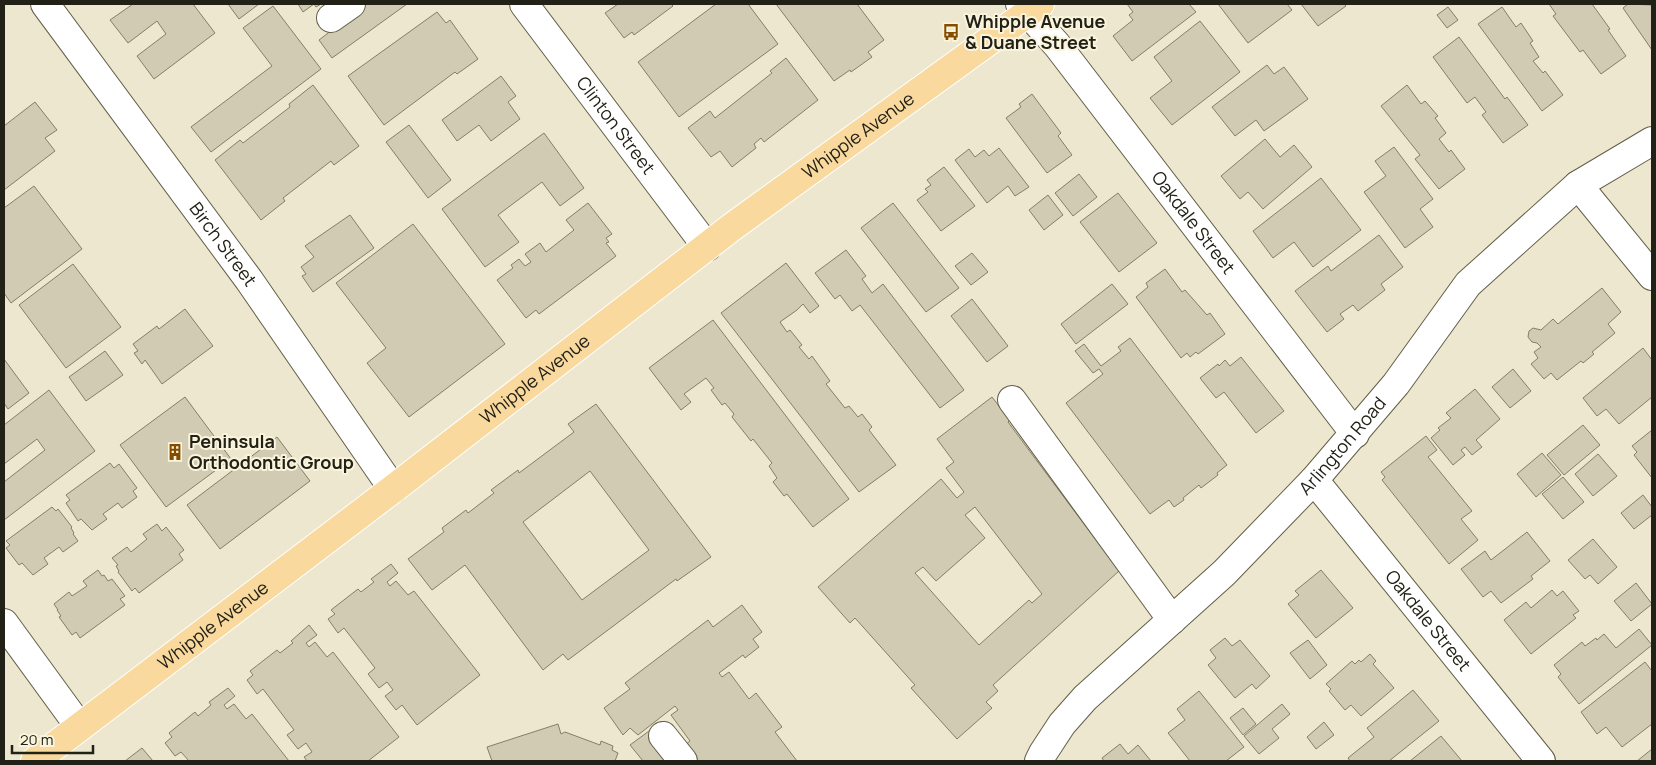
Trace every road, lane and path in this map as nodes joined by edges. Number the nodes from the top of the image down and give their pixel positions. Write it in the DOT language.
graph roads {
  1 [pos="45,4"];
  2 [pos="524,4"];
  3 [pos="1029,7"];
  4 [pos="1652,141"];
  5 [pos="1578,185"];
  6 [pos="707,247"];
  7 [pos="1652,276"];
  8 [pos="1012,400"];
  9 [pos="1355,434"];
  10 [pos="1314,480"];
  11 [pos="393,489"];
  12 [pos="1172,620"];
  13 [pos="4,623"];
  14 [pos="79,726"];
  15 [pos="663,736"];
  16 [pos="35,761"];
  17 [pos="683,761"];
  18 [pos="1039,761"];
  19 [pos="1541,761"];
  1 -- 11 [label="street, Birch Street"];
  2 -- 6 [label="street, Clinton Street"];
  3 -- 6 [label="main road, Whipple Avenue"];
  3 -- 9 [label="street, Oakdale Street"];
  4 -- 5 [label="street, Arlington Road"];
  5 -- 7 [label="street"];
  5 -- 9 [label="street, Arlington Road"];
  6 -- 11 [label="main road, Whipple Avenue"];
  8 -- 12 [label="street"];
  9 -- 10 [label="street, Arlington Road"];
  10 -- 12 [label="street, Arlington Road"];
  10 -- 19 [label="street, Oakdale Street"];
  11 -- 14 [label="main road, Whipple Avenue"];
  12 -- 18 [label="street, Arlington Road"];
  13 -- 14 [label="street"];
  14 -- 16 [label="main road, Whipple Avenue"];
  15 -- 17 [label="street"];
}
